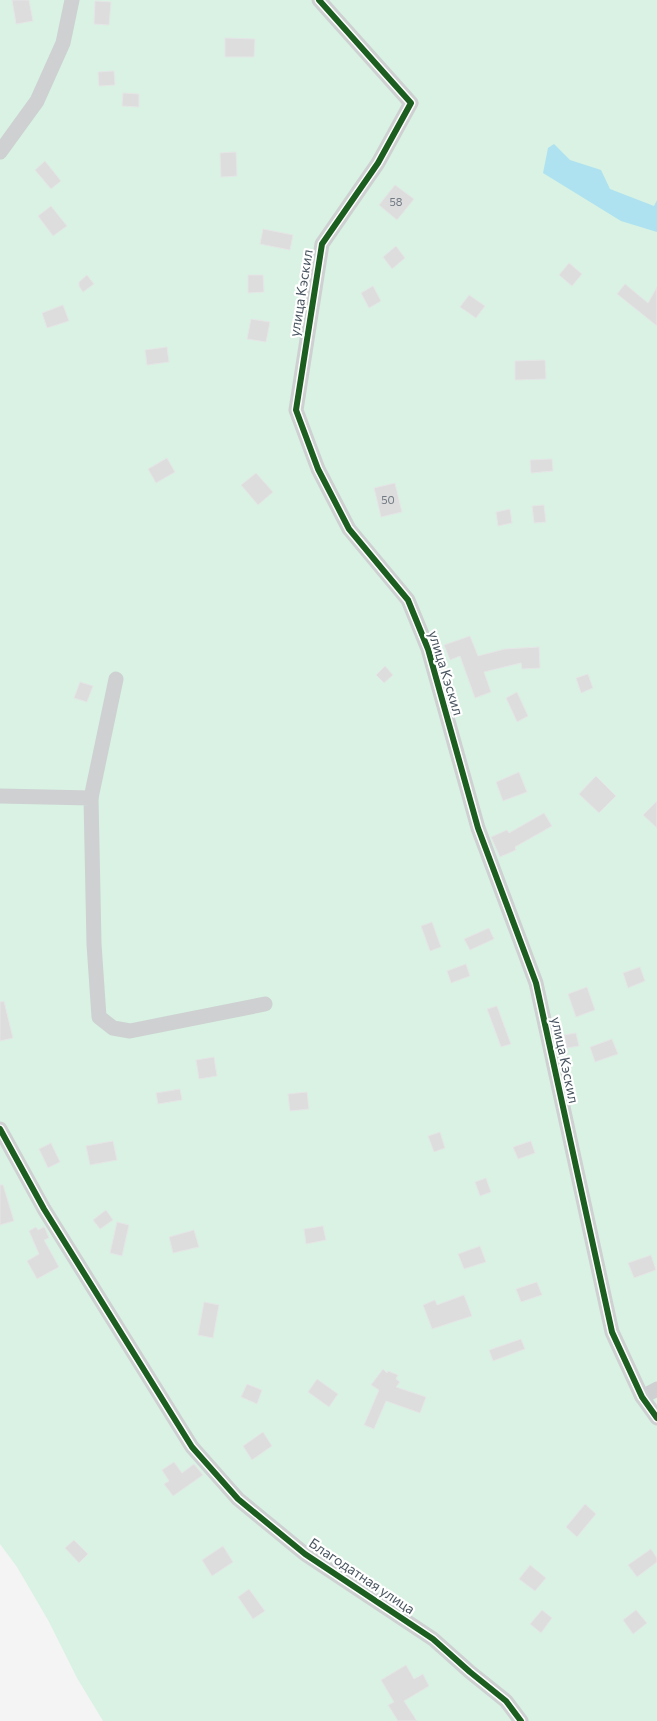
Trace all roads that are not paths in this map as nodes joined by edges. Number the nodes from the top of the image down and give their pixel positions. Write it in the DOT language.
graph roads {
  1 [pos="72,0"];
  2 [pos="319,0"];
  3 [pos="0,152"];
  4 [pos="116,679"];
  5 [pos="0,796"];
  6 [pos="91,798"];
  7 [pos="265,1004"];
  8 [pos="0,1129"];
  9 [pos="657,1389"];
  10 [pos="642,1396"];
  11 [pos="657,1418"];
  12 [pos="521,1721"];
  1 -- 3 [label="street"];
  2 -- 10 [label="street, улица Кэскил"];
  4 -- 6 [label="street"];
  5 -- 6 [label="street"];
  6 -- 7 [label="street"];
  8 -- 12 [label="street, Благодатная улица"];
  9 -- 10 [label="street"];
  10 -- 11 [label="street, улица Кэскил"];
}
